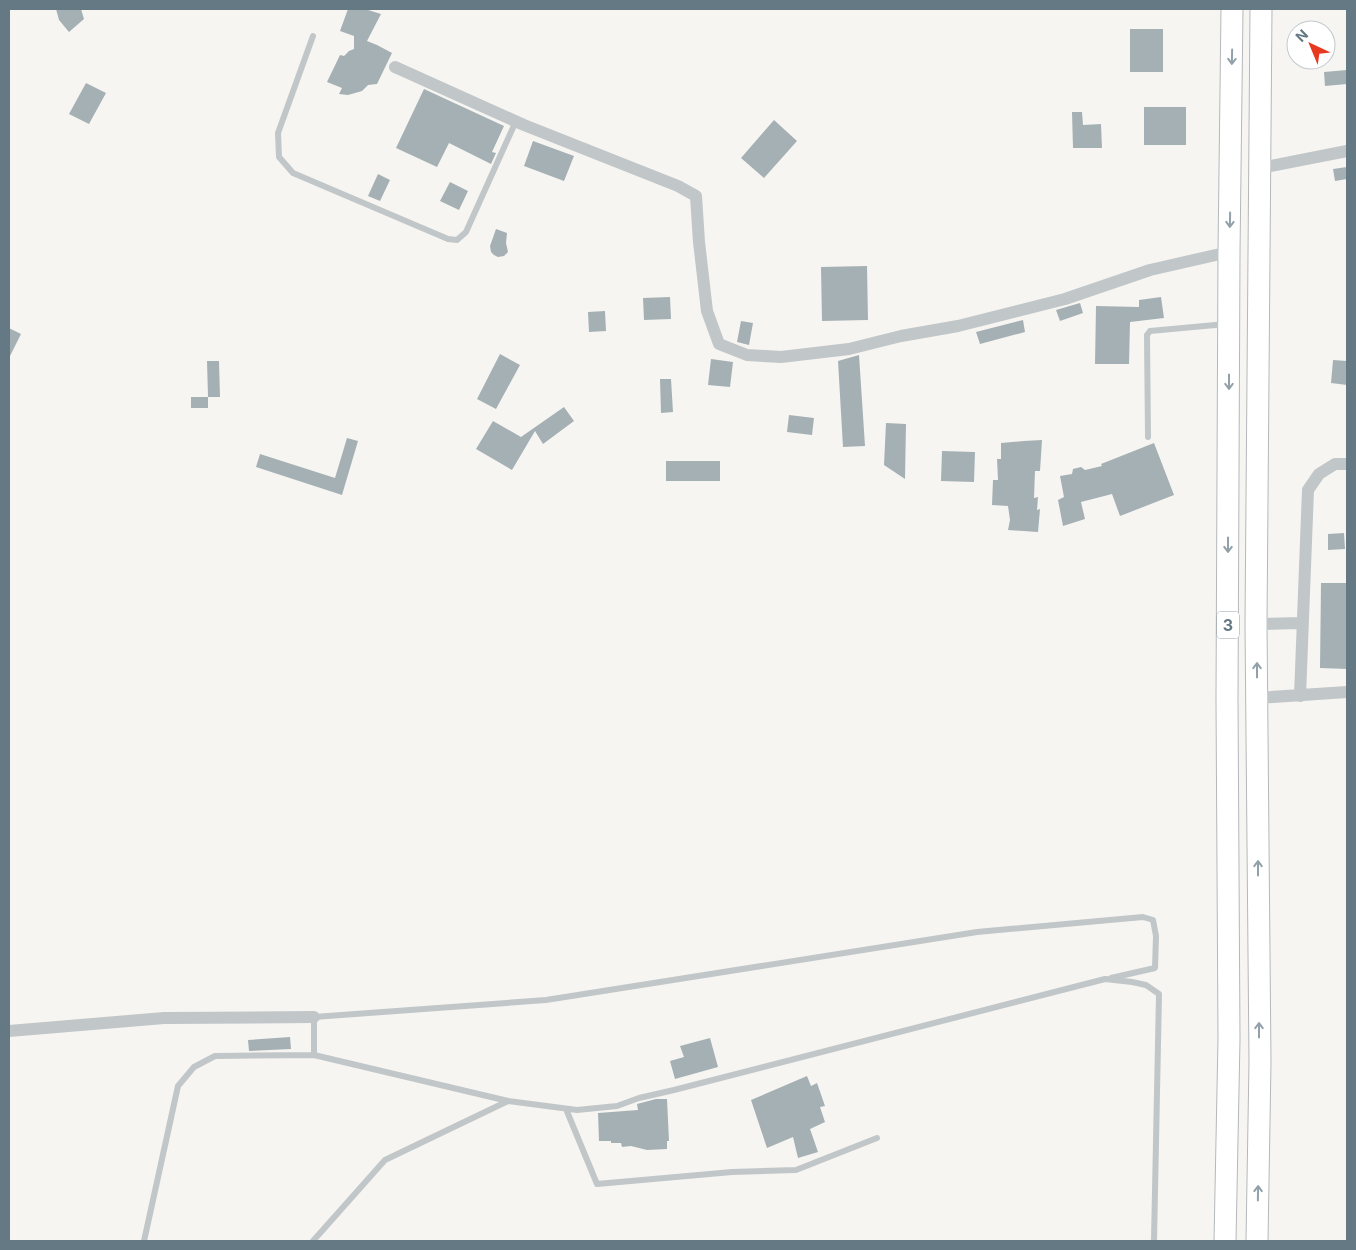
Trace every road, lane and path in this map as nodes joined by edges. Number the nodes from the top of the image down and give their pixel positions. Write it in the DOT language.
graph roads {
  1 [pos="1232,9"];
  2 [pos="1261,9"];
  3 [pos="313,36"];
  4 [pos="395,66"];
  5 [pos="516,121"];
  6 [pos="1347,151"];
  7 [pos="1260,168"];
  8 [pos="1229,252"];
  9 [pos="1229,323"];
  10 [pos="1148,437"];
  11 [pos="1343,465"];
  12 [pos="1256,624"];
  13 [pos="1302,624"];
  14 [pos="1347,692"];
  15 [pos="1300,696"];
  16 [pos="1257,698"];
  17 [pos="1105,979"];
  18 [pos="314,1017"];
  19 [pos="9,1031"];
  20 [pos="314,1055"];
  21 [pos="1228,1062"];
  22 [pos="1260,1062"];
  23 [pos="1227,1089"];
  24 [pos="1259,1092"];
  25 [pos="508,1101"];
  26 [pos="566,1109"];
  27 [pos="877,1138"];
  28 [pos="144,1241"];
  29 [pos="313,1241"];
  30 [pos="1154,1241"];
  31 [pos="1225,1241"];
  32 [pos="1257,1241"];
  1 -- 8 [label="highway, 3, one-way"];
  2 -- 7 [label="highway, 3"];
  3 -- 5 [label="lane"];
  4 -- 5 [label="street"];
  5 -- 8 [label="street"];
  6 -- 7 [label="street"];
  7 -- 12 [label="highway, 3"];
  8 -- 9 [label="highway, 3"];
  9 -- 10 [label="lane"];
  9 -- 21 [label="highway, 3, one-way"];
  11 -- 13 [label="street"];
  12 -- 13 [label="street"];
  16 -- 12 [label="highway, 3, one-way"];
  13 -- 15 [label="street"];
  14 -- 15 [label="street"];
  15 -- 16 [label="street"];
  22 -- 16 [label="highway, 3, one-way"];
  17 -- 18 [label="lane"];
  17 -- 26 [label="lane"];
  17 -- 30 [label="lane"];
  18 -- 19 [label="street"];
  18 -- 20 [label="lane"];
  20 -- 25 [label="lane"];
  20 -- 28 [label="lane"];
  21 -- 22 [label="highway"];
  21 -- 23 [label="highway, 3"];
  22 -- 24 [label="highway, 3"];
  23 -- 24 [label="highway"];
  23 -- 31 [label="highway, 3"];
  32 -- 24 [label="highway, 3, one-way"];
  25 -- 26 [label="lane"];
  25 -- 29 [label="lane"];
  26 -- 27 [label="lane"];
}
